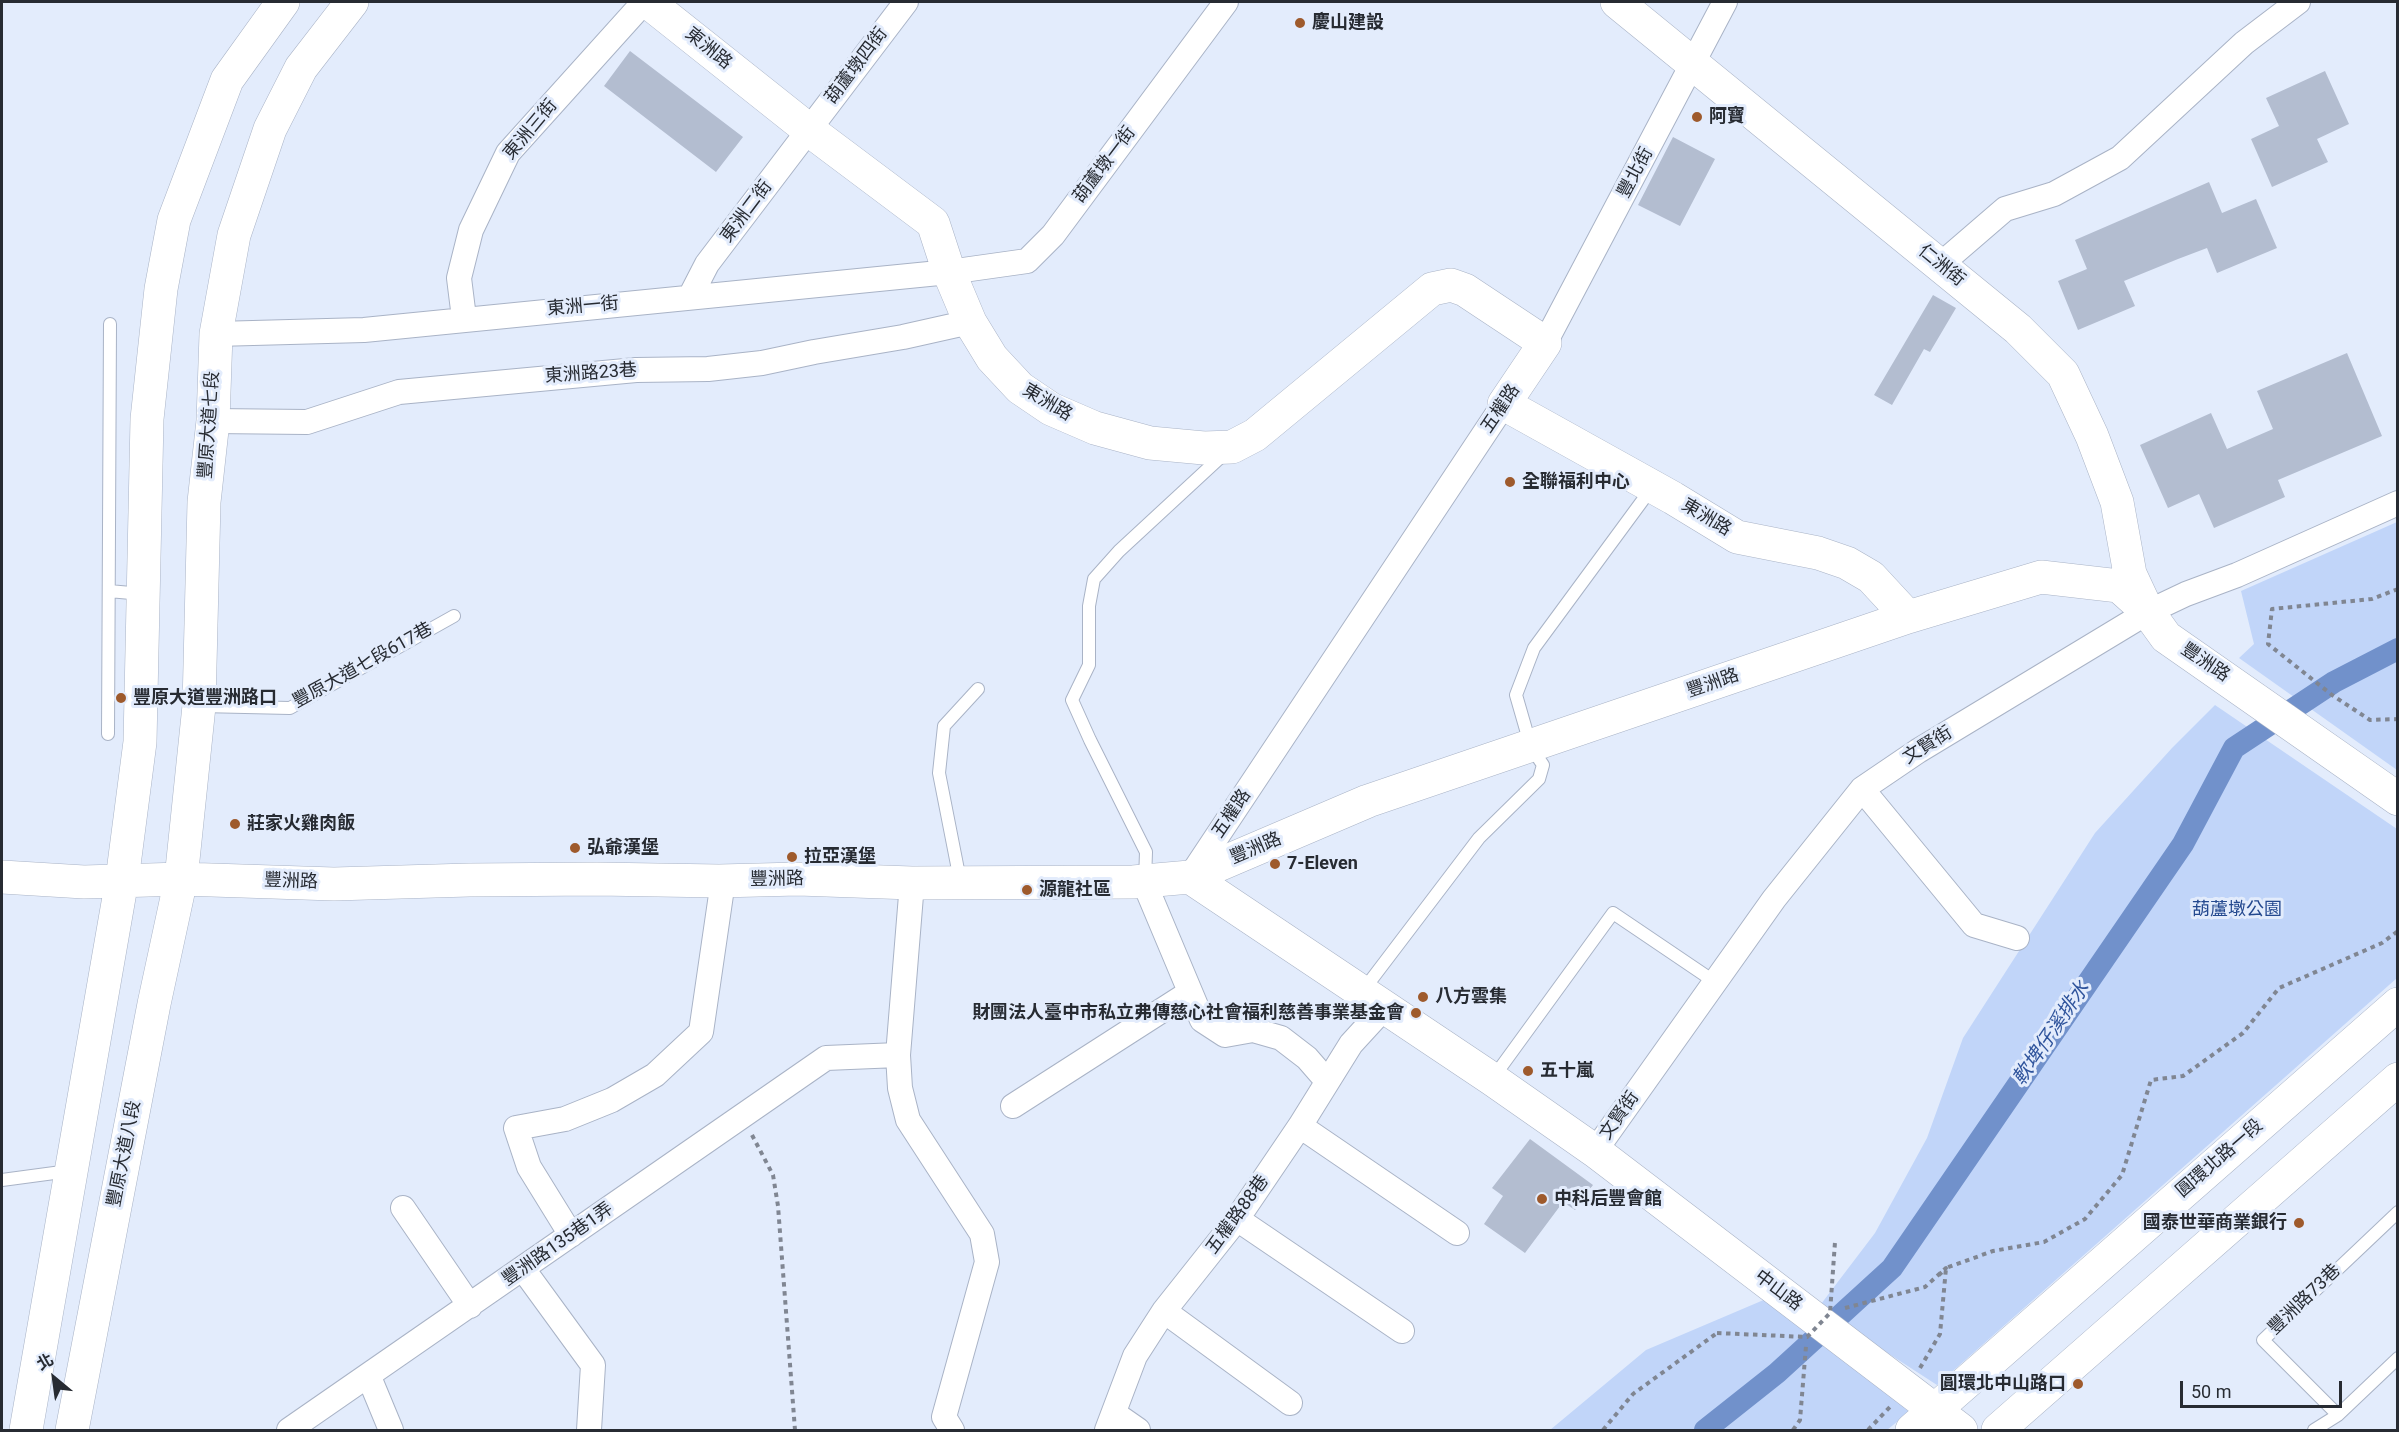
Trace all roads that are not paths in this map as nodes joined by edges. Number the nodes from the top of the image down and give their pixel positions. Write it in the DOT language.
graph roads {
  1 [pos="283,2"];
  2 [pos="352,2"];
  3 [pos="646,2"];
  4 [pos="906,2"];
  5 [pos="1226,2"];
  6 [pos="1617,2"];
  7 [pos="1725,2"];
  8 [pos="2298,2"];
  9 [pos="1693,64"];
  10 [pos="809,130"];
  11 [pos="1940,265"];
  12 [pos="949,272"];
  13 [pos="690,297"];
  14 [pos="464,318"];
  15 [pos="970,322"];
  16 [pos="110,324"];
  17 [pos="216,334"];
  18 [pos="1545,343"];
  19 [pos="1504,404"];
  20 [pos="213,421"];
  21 [pos="1232,447"];
  22 [pos="1652,487"];
  23 [pos="2397,503"];
  24 [pos="109,591"];
  25 [pos="143,594"];
  26 [pos="2148,612"];
  27 [pos="454,616"];
  28 [pos="1908,617"];
  29 [pos="978,689"];
  30 [pos="199,706"];
  31 [pos="108,734"];
  32 [pos="1531,747"];
  33 [pos="1862,789"];
  34 [pos="2397,799"];
  35 [pos="2,876"];
  36 [pos="1190,877"];
  37 [pos="181,879"];
  38 [pos="122,880"];
  39 [pos="723,881"];
  40 [pos="960,882"];
  41 [pos="1144,882"];
  42 [pos="912,883"];
  43 [pos="2017,938"];
  44 [pos="1715,982"];
  45 [pos="1189,993"];
  46 [pos="1372,1000"];
  47 [pos="2397,1004"];
  48 [pos="898,1055"];
  49 [pos="1492,1079"];
  50 [pos="2397,1079"];
  51 [pos="1327,1081"];
  52 [pos="1013,1106"];
  53 [pos="1300,1126"];
  54 [pos="1595,1151"];
  55 [pos="73,1170"];
  56 [pos="2,1180"];
  57 [pos="403,1208"];
  58 [pos="2397,1212"];
  59 [pos="1237,1219"];
  60 [pos="1457,1233"];
  61 [pos="571,1235"];
  62 [pos="523,1269"];
  63 [pos="470,1306"];
  64 [pos="1164,1311"];
  65 [pos="1402,1331"];
  66 [pos="2397,1358"];
  67 [pos="369,1377"];
  68 [pos="1290,1403"];
  69 [pos="2338,1415"];
  70 [pos="1923,1420"];
  71 [pos="1111,1423"];
  72 [pos="27,1431"];
  73 [pos="72,1431"];
  74 [pos="289,1431"];
  75 [pos="391,1431"];
  76 [pos="589,1431"];
  77 [pos="952,1431"];
  78 [pos="1138,1431"];
  79 [pos="1961,1431"];
  80 [pos="1998,1431"];
  81 [pos="2314,1431"];
  1 -- 25 [label="street"];
  2 -- 17 [label="street, 豐原大道七段"];
  3 -- 10 [label="street, 東洲路"];
  3 -- 14 [label="street, 東洲三街"];
  4 -- 10 [label="street, 葫蘆墩四街"];
  5 -- 12 [label="street, 葫蘆墩一街"];
  6 -- 9 [label="street, 仁洲街"];
  7 -- 9 [label="street, 豐北街"];
  8 -- 11 [label="street"];
  9 -- 11 [label="street, 仁洲街"];
  9 -- 18 [label="street, 豐北街"];
  10 -- 12 [label="street, 東洲路"];
  10 -- 13 [label="street, 東洲二街"];
  11 -- 26 [label="street, 仁洲街"];
  12 -- 13 [label="street, 東洲一街"];
  12 -- 15 [label="street, 東洲路"];
  13 -- 14 [label="street, 東洲一街"];
  14 -- 17 [label="street, 東洲一街"];
  15 -- 20 [label="street, 東洲路23巷"];
  15 -- 21 [label="street, 東洲路"];
  16 -- 24 [label="lane"];
  17 -- 20 [label="street, 豐原大道七段"];
  18 -- 19 [label="street, 五權路"];
  18 -- 21 [label="street, 東洲路"];
  19 -- 22 [label="street, 東洲路"];
  19 -- 36 [label="street, 五權路"];
  20 -- 30 [label="street, 豐原大道七段"];
  21 -- 41 [label="lane"];
  22 -- 28 [label="street, 東洲路"];
  22 -- 32 [label="lane"];
  23 -- 26 [label="street, 文賢街"];
  24 -- 25 [label="lane"];
  24 -- 31 [label="lane"];
  25 -- 38 [label="street"];
  26 -- 28 [label="street, 豐洲路"];
  26 -- 33 [label="street, 文賢街"];
  26 -- 34 [label="street, 豐洲路"];
  27 -- 30 [label="lane, 豐原大道七段617巷"];
  28 -- 32 [label="street, 豐洲路"];
  29 -- 40 [label="lane"];
  30 -- 37 [label="street, 豐原大道七段"];
  32 -- 36 [label="street, 豐洲路"];
  32 -- 46 [label="lane"];
  33 -- 43 [label="street"];
  33 -- 44 [label="street, 文賢街"];
  35 -- 38 [label="street, 豐洲路"];
  36 -- 41 [label="street, 豐洲路"];
  36 -- 46 [label="street"];
  37 -- 38 [label="street, 豐洲路"];
  37 -- 39 [label="street, 豐洲路"];
  37 -- 73 [label="street, 豐原大道八段"];
  38 -- 55 [label="street"];
  39 -- 42 [label="street, 豐洲路"];
  39 -- 61 [label="street"];
  40 -- 41 [label="street, 豐洲路"];
  40 -- 42 [label="street, 豐洲路"];
  41 -- 45 [label="street"];
  42 -- 48 [label="street"];
  44 -- 49 [label="lane"];
  44 -- 54 [label="street, 文賢街"];
  45 -- 51 [label="street"];
  45 -- 52 [label="street"];
  46 -- 49 [label="street"];
  46 -- 51 [label="street, 五權路88巷"];
  47 -- 70 [label="street, 圓環北路一段"];
  48 -- 61 [label="street, 豐洲路135巷1弄"];
  48 -- 77 [label="street"];
  49 -- 54 [label="street"];
  50 -- 80 [label="street"];
  51 -- 53 [label="street, 五權路88巷"];
  53 -- 59 [label="street, 五權路88巷"];
  53 -- 60 [label="street"];
  54 -- 70 [label="street, 中山路"];
  55 -- 56 [label="lane"];
  55 -- 72 [label="street"];
  57 -- 63 [label="street"];
  58 -- 69 [label="lane, 豐洲路73巷"];
  59 -- 64 [label="street, 五權路88巷"];
  59 -- 65 [label="street"];
  61 -- 62 [label="street, 豐洲路135巷1弄"];
  62 -- 63 [label="street, 豐洲路135巷1弄"];
  62 -- 76 [label="street"];
  63 -- 67 [label="street, 豐洲路135巷1弄"];
  64 -- 68 [label="street"];
  64 -- 71 [label="street, 五權路88巷"];
  66 -- 69 [label="lane"];
  67 -- 74 [label="street, 豐洲路135巷1弄"];
  67 -- 75 [label="street"];
  69 -- 81 [label="lane"];
  70 -- 79 [label="street, 中山路"];
  71 -- 78 [label="street"];
}
